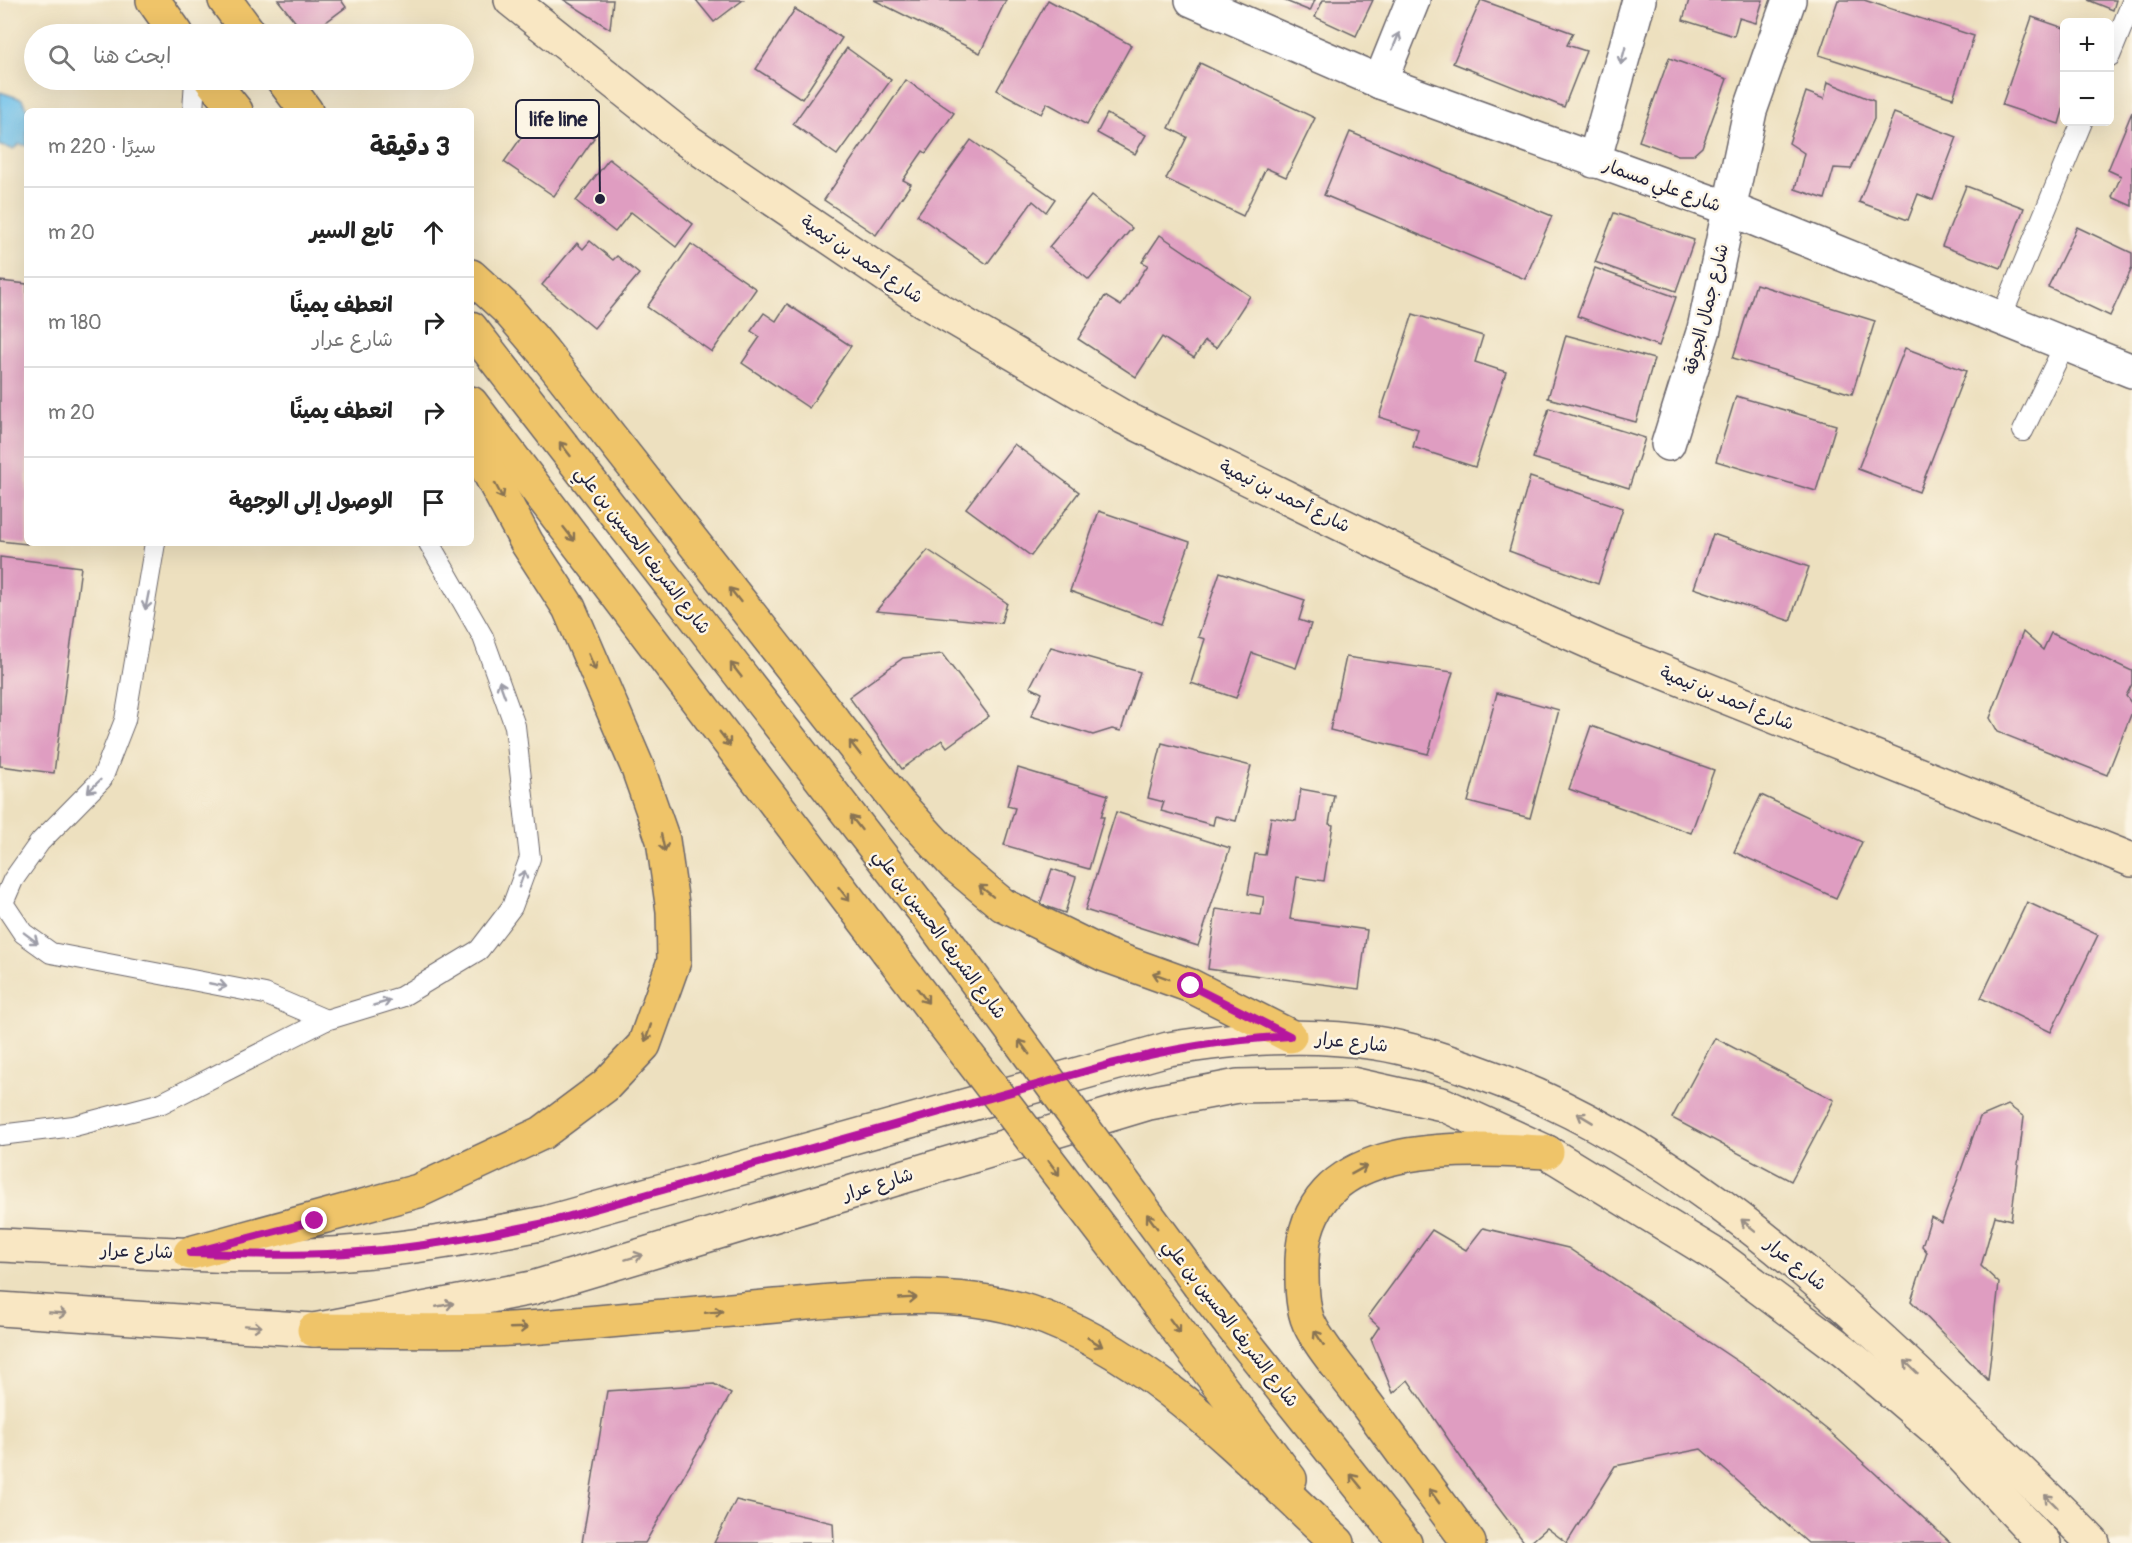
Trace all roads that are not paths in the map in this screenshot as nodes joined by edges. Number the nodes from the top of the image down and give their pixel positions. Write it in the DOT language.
graph roads {
  1 [pos="153,0"];
  2 [pos="225,0"];
  3 [pos="511,0"];
  4 [pos="1192,0"];
  5 [pos="1413,0"];
  6 [pos="1639,0"];
  7 [pos="1789,0"];
  8 [pos="2132,2"];
  9 [pos="170,24"];
  10 [pos="243,24"];
  11 [pos="2114,44"];
  12 [pos="1380,82"];
  13 [pos="194,90"];
  14 [pos="219,90"];
  15 [pos="290,90"];
  16 [pos="193,108"];
  17 [pos="234,108"];
  18 [pos="304,108"];
  19 [pos="2080,126"];
  20 [pos="1594,161"];
  21 [pos="1730,209"];
  22 [pos="474,279"];
  23 [pos="2001,318"];
  24 [pos="474,332"];
  25 [pos="2065,344"];
  26 [pos="2132,371"];
  27 [pos="474,407"];
  28 [pos="2023,431"];
  29 [pos="1668,444"];
  30 [pos="474,445"];
  31 [pos="155,546"];
  32 [pos="431,546"];
  33 [pos="2132,860"];
  34 [pos="326,1020"];
  35 [pos="1290,1036"];
  36 [pos="0,1135"];
  37 [pos="1547,1152"];
  38 [pos="0,1245"];
  39 [pos="190,1253"];
  40 [pos="0,1309"];
  41 [pos="314,1330"];
  42 [pos="1339,1543"];
  43 [pos="1406,1543"];
  44 [pos="1469,1543"];
  45 [pos="2044,1543"];
  46 [pos="2093,1543"];
  1 -- 9 [label="main road"];
  2 -- 10 [label="main road"];
  3 -- 33 [label="main road, شارع أحمد بن تيمية"];
  4 -- 12 [label="street, شارع علي مسمار"];
  12 -- 5 [label="street, one-way"];
  6 -- 20 [label="street, one-way"];
  7 -- 21 [label="street, شارع جمال الجوقة"];
  8 -- 11 [label="lane"];
  12 -- 20 [label="street, شارع علي مسمار"];
  13 -- 16 [label="lane"];
  14 -- 17 [label="main road"];
  15 -- 18 [label="main road"];
  19 -- 23 [label="lane"];
  20 -- 21 [label="street, شارع علي مسمار"];
  21 -- 23 [label="street, شارع علي مسمار"];
  21 -- 29 [label="street, شارع جمال الجوقة"];
  35 -- 22 [label="main road, one-way"];
  23 -- 25 [label="street, شارع علي مسمار"];
  43 -- 24 [label="main road, شارع الشريف الحسين بن علي, one-way, bridge"];
  25 -- 26 [label="street, شارع علي مسمار"];
  25 -- 28 [label="lane"];
  27 -- 42 [label="main road, one-way, bridge"];
  30 -- 39 [label="main road, one-way"];
  31 -- 34 [label="lane, one-way"];
  34 -- 32 [label="lane, one-way"];
  34 -- 36 [label="lane"];
  35 -- 39 [label="main road, شارع عرار"];
  46 -- 35 [label="main road, شارع عرار, one-way"];
  41 -- 37 [label="main road, شارع عرار, one-way"];
  44 -- 37 [label="main road, one-way"];
  37 -- 45 [label="main road, شارع عرار"];
  38 -- 39 [label="main road, شارع عرار"];
  40 -- 41 [label="main road, شارع عرار, one-way"];
  41 -- 42 [label="main road, one-way"];
}
